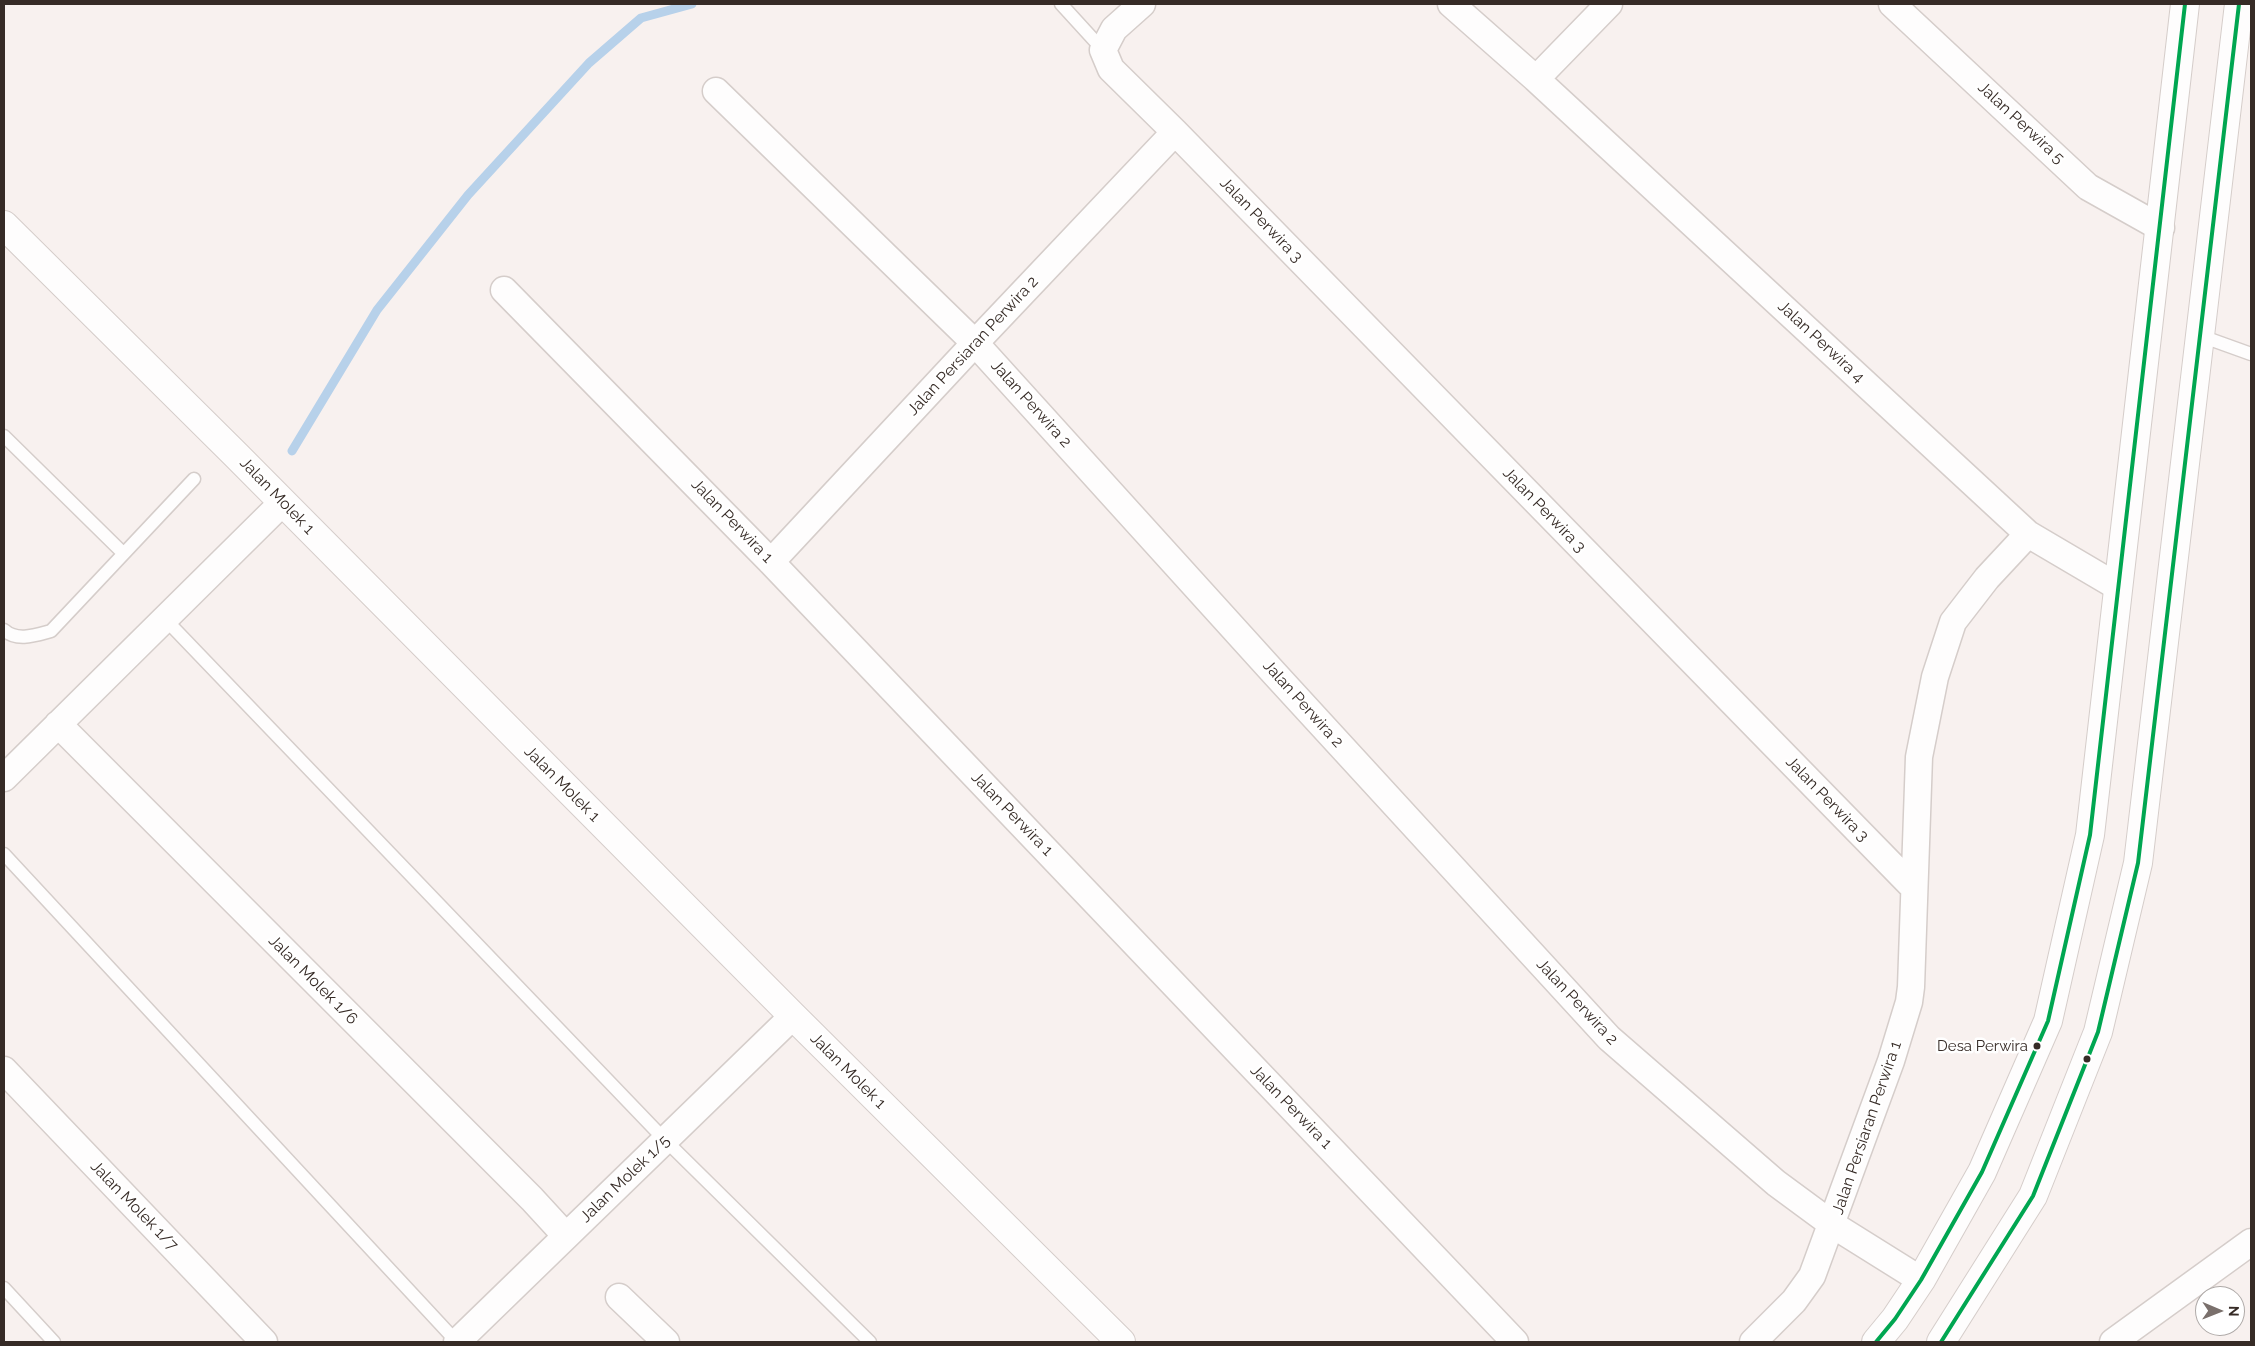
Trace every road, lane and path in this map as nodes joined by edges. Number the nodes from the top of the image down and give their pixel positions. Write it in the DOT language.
graph roads {
  1 [pos="1061,4"];
  2 [pos="1142,4"];
  3 [pos="1451,4"];
  4 [pos="1610,4"];
  5 [pos="1892,4"];
  6 [pos="2185,4"];
  7 [pos="2239,4"];
  8 [pos="1103,50"];
  9 [pos="1536,79"];
  10 [pos="716,91"];
  11 [pos="1176,132"];
  12 [pos="4,225"];
  13 [pos="2161,228"];
  14 [pos="504,290"];
  15 [pos="2201,336"];
  16 [pos="975,342"];
  17 [pos="2251,354"];
  18 [pos="4,436"];
  19 [pos="194,479"];
  20 [pos="282,503"];
  21 [pos="2028,534"];
  22 [pos="123,553"];
  23 [pos="771,562"];
  24 [pos="2118,587"];
  25 [pos="165,619"];
  26 [pos="4,630"];
  27 [pos="58,724"];
  28 [pos="4,778"];
  29 [pos="4,854"];
  30 [pos="1913,887"];
  31 [pos="793,1016"];
  32 [pos="4,1070"];
  33 [pos="665,1140"];
  34 [pos="1833,1225"];
  35 [pos="566,1236"];
  36 [pos="2251,1242"];
  37 [pos="1921,1280"];
  38 [pos="4,1288"];
  39 [pos="619,1297"];
  40 [pos="463,1340"];
  41 [pos="54,1342"];
  42 [pos="264,1342"];
  43 [pos="666,1342"];
  44 [pos="870,1342"];
  45 [pos="1121,1342"];
  46 [pos="1515,1342"];
  47 [pos="1753,1342"];
  48 [pos="1876,1342"];
  49 [pos="1941,1342"];
  50 [pos="2113,1342"];
  1 -- 8 [label="lane"];
  2 -- 8 [label="street"];
  3 -- 9 [label="street, Jalan Perwira 4"];
  4 -- 9 [label="street"];
  5 -- 13 [label="street, Jalan Perwira 5"];
  6 -- 13 [label="main road"];
  7 -- 15 [label="main road"];
  8 -- 11 [label="street, Jalan Perwira 3"];
  9 -- 21 [label="street, Jalan Perwira 4"];
  10 -- 16 [label="street, Jalan Perwira 2"];
  11 -- 16 [label="street, Jalan Persiaran Perwira 2"];
  11 -- 30 [label="street, Jalan Perwira 3"];
  12 -- 20 [label="main road, Jalan Molek 1"];
  13 -- 24 [label="main road"];
  14 -- 23 [label="street, Jalan Perwira 1"];
  15 -- 17 [label="lane"];
  15 -- 49 [label="main road"];
  16 -- 23 [label="street, Jalan Persiaran Perwira 2"];
  16 -- 34 [label="street, Jalan Perwira 2"];
  18 -- 22 [label="lane"];
  19 -- 22 [label="lane"];
  20 -- 25 [label="street"];
  20 -- 31 [label="main road, Jalan Molek 1"];
  21 -- 24 [label="street, Jalan Perwira 4"];
  21 -- 30 [label="street, Jalan Persiaran Perwira 1"];
  22 -- 26 [label="lane"];
  23 -- 46 [label="street, Jalan Perwira 1"];
  24 -- 37 [label="main road"];
  25 -- 27 [label="street"];
  25 -- 33 [label="lane"];
  27 -- 28 [label="street"];
  27 -- 35 [label="street, Jalan Molek 1/6"];
  29 -- 40 [label="lane"];
  30 -- 34 [label="street, Jalan Persiaran Perwira 1"];
  31 -- 33 [label="street, Jalan Molek 1/5"];
  31 -- 45 [label="main road, Jalan Molek 1"];
  32 -- 42 [label="street, Jalan Molek 1/7"];
  33 -- 35 [label="street, Jalan Molek 1/5"];
  33 -- 44 [label="lane"];
  34 -- 37 [label="street, Jalan Perwira 2"];
  34 -- 47 [label="street, Jalan Persiaran Perwira 1"];
  35 -- 40 [label="street, Jalan Molek 1/5"];
  36 -- 50 [label="street"];
  37 -- 48 [label="main road"];
  38 -- 41 [label="lane"];
  39 -- 43 [label="street"];
}
